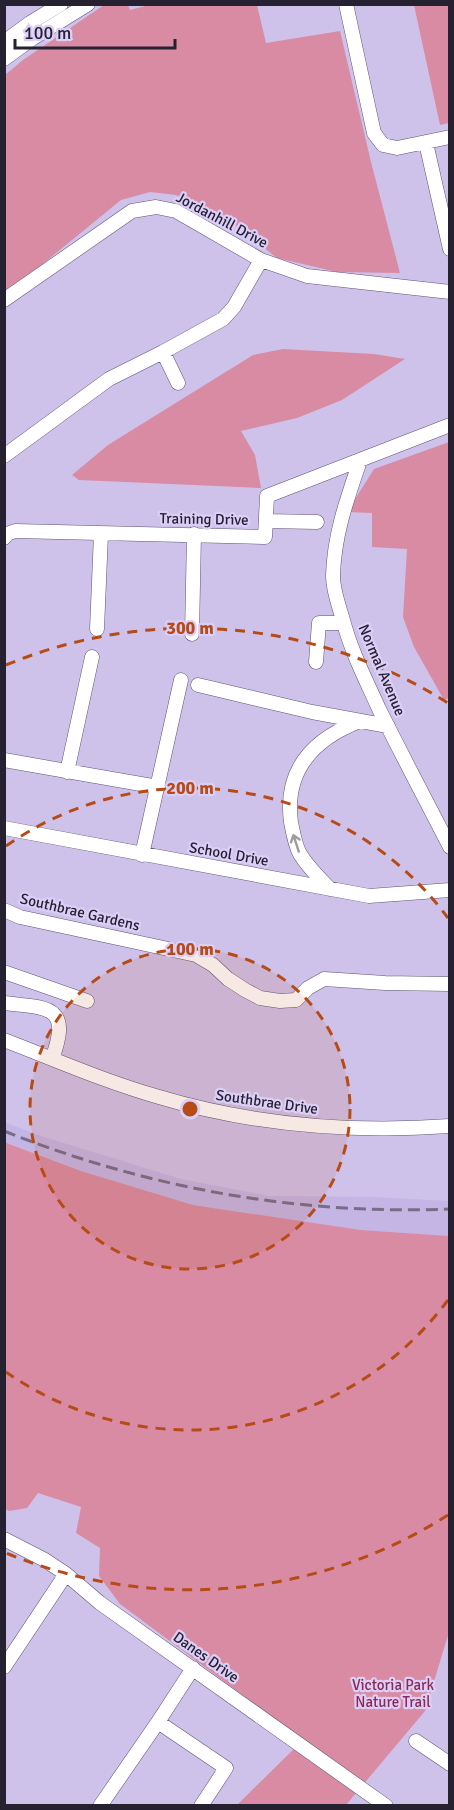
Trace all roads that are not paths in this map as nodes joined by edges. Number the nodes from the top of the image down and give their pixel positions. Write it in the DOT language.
graph roads {
  1 [pos="61,4"];
  2 [pos="88,4"];
  3 [pos="346,4"];
  4 [pos="4,42"];
  5 [pos="4,59"];
  6 [pos="450,137"];
  7 [pos="426,143"];
  8 [pos="450,249"];
  9 [pos="261,260"];
  10 [pos="450,292"];
  11 [pos="4,300"];
  12 [pos="163,352"];
  13 [pos="178,383"];
  14 [pos="450,425"];
  15 [pos="4,456"];
  16 [pos="360,461"];
  17 [pos="266,521"];
  18 [pos="317,522"];
  19 [pos="101,534"];
  20 [pos="195,534"];
  21 [pos="4,538"];
  22 [pos="344,623"];
  23 [pos="97,629"];
  24 [pos="192,634"];
  25 [pos="92,657"];
  26 [pos="316,662"];
  27 [pos="181,680"];
  28 [pos="198,685"];
  29 [pos="360,721"];
  30 [pos="388,726"];
  31 [pos="4,760"];
  32 [pos="67,772"];
  33 [pos="158,787"];
  34 [pos="4,828"];
  35 [pos="450,847"];
  36 [pos="142,855"];
  37 [pos="330,889"];
  38 [pos="450,890"];
  39 [pos="4,910"];
  40 [pos="4,972"];
  41 [pos="450,984"];
  42 [pos="87,1002"];
  43 [pos="4,1003"];
  44 [pos="4,1040"];
  45 [pos="52,1059"];
  46 [pos="450,1126"];
  47 [pos="4,1539"];
  48 [pos="66,1574"];
  49 [pos="4,1667"];
  50 [pos="193,1668"];
  51 [pos="158,1722"];
  52 [pos="416,1741"];
  53 [pos="450,1764"];
  54 [pos="381,1802"];
  55 [pos="100,1806"];
  56 [pos="201,1806"];
  1 -- 4 [label="street"];
  2 -- 5 [label="street"];
  3 -- 7 [label="street"];
  6 -- 7 [label="street"];
  7 -- 8 [label="street"];
  9 -- 10 [label="street, Jordanhill Drive"];
  9 -- 11 [label="street, Jordanhill Drive"];
  9 -- 12 [label="street"];
  12 -- 13 [label="street"];
  12 -- 15 [label="street"];
  14 -- 16 [label="street"];
  16 -- 17 [label="street, Training Drive"];
  16 -- 22 [label="street, Normal Avenue"];
  17 -- 18 [label="street"];
  17 -- 20 [label="street, Training Drive"];
  19 -- 20 [label="street, Training Drive"];
  19 -- 21 [label="street, Training Drive"];
  19 -- 23 [label="street"];
  20 -- 24 [label="street"];
  22 -- 26 [label="street"];
  22 -- 30 [label="street, Normal Avenue"];
  25 -- 32 [label="street"];
  27 -- 33 [label="street"];
  28 -- 29 [label="street"];
  29 -- 30 [label="street"];
  37 -- 29 [label="street, one-way"];
  30 -- 35 [label="street, Normal Avenue"];
  31 -- 32 [label="street"];
  32 -- 33 [label="street"];
  33 -- 36 [label="street"];
  34 -- 36 [label="street, School Drive"];
  36 -- 37 [label="street, School Drive"];
  37 -- 38 [label="street, School Drive"];
  39 -- 41 [label="street, Southbrae Gardens"];
  40 -- 42 [label="street"];
  43 -- 45 [label="street"];
  44 -- 45 [label="street, Southbrae Drive"];
  45 -- 46 [label="street, Southbrae Drive"];
  47 -- 48 [label="street, Danes Drive"];
  48 -- 49 [label="street"];
  48 -- 50 [label="street, Danes Drive"];
  50 -- 51 [label="street"];
  50 -- 54 [label="street, Danes Drive"];
  51 -- 55 [label="street"];
  51 -- 56 [label="street"];
  52 -- 53 [label="street"];
}
